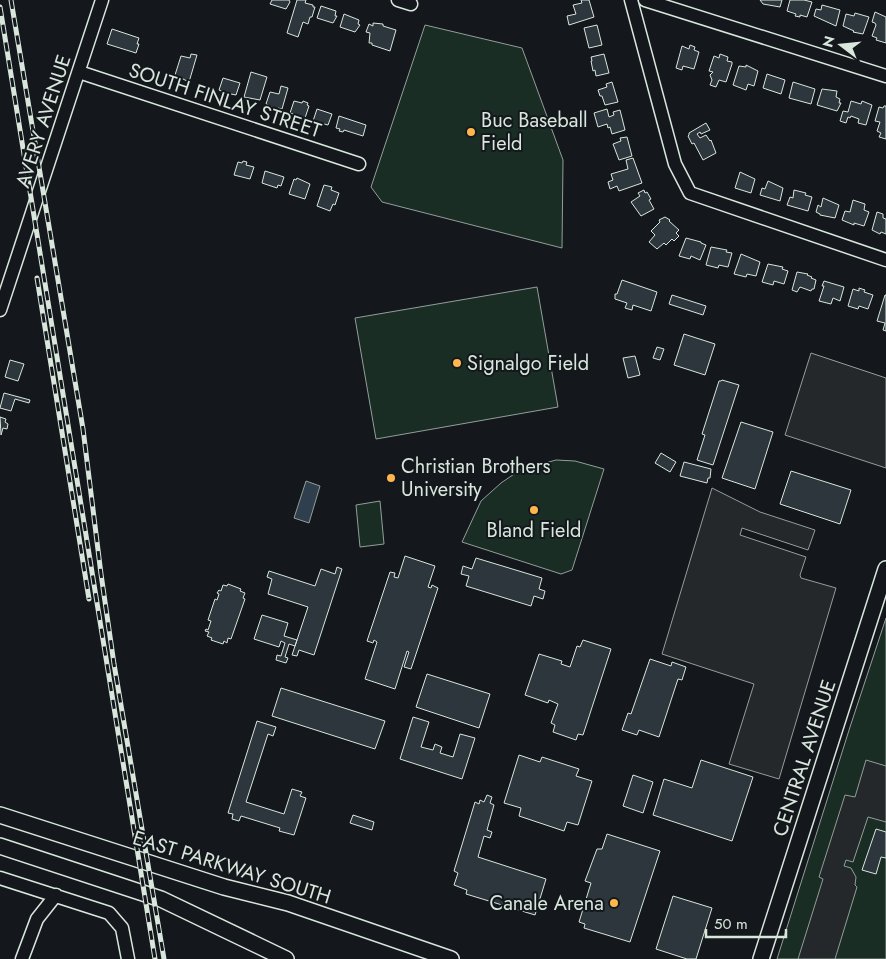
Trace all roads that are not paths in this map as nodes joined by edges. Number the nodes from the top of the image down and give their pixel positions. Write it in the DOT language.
graph roads {
  1 [pos="102,0"];
  2 [pos="398,0"];
  3 [pos="631,0"];
  4 [pos="645,0"];
  5 [pos="412,4"];
  6 [pos="79,72"];
  7 [pos="886,76"];
  8 [pos="359,164"];
  9 [pos="886,260"];
  10 [pos="0,310"];
  11 [pos="885,576"];
  12 [pos="0,815"];
  13 [pos="0,846"];
  14 [pos="0,878"];
  15 [pos="56,895"];
  16 [pos="22,959"];
  17 [pos="128,959"];
  18 [pos="286,959"];
  19 [pos="451,959"];
  20 [pos="761,959"];
  1 -- 6 [label="street, AVERY AVENUE"];
  2 -- 5 [label="street"];
  3 -- 9 [label="street"];
  4 -- 7 [label="street"];
  6 -- 8 [label="street, SOUTH FINLAY STREET"];
  6 -- 10 [label="street, AVERY AVENUE"];
  11 -- 20 [label="main road, CENTRAL AVENUE"];
  12 -- 19 [label="main road, EAST PARKWAY SOUTH"];
  13 -- 18 [label="main road"];
  14 -- 15 [label="street"];
  15 -- 16 [label="street"];
  15 -- 17 [label="street"];
}
